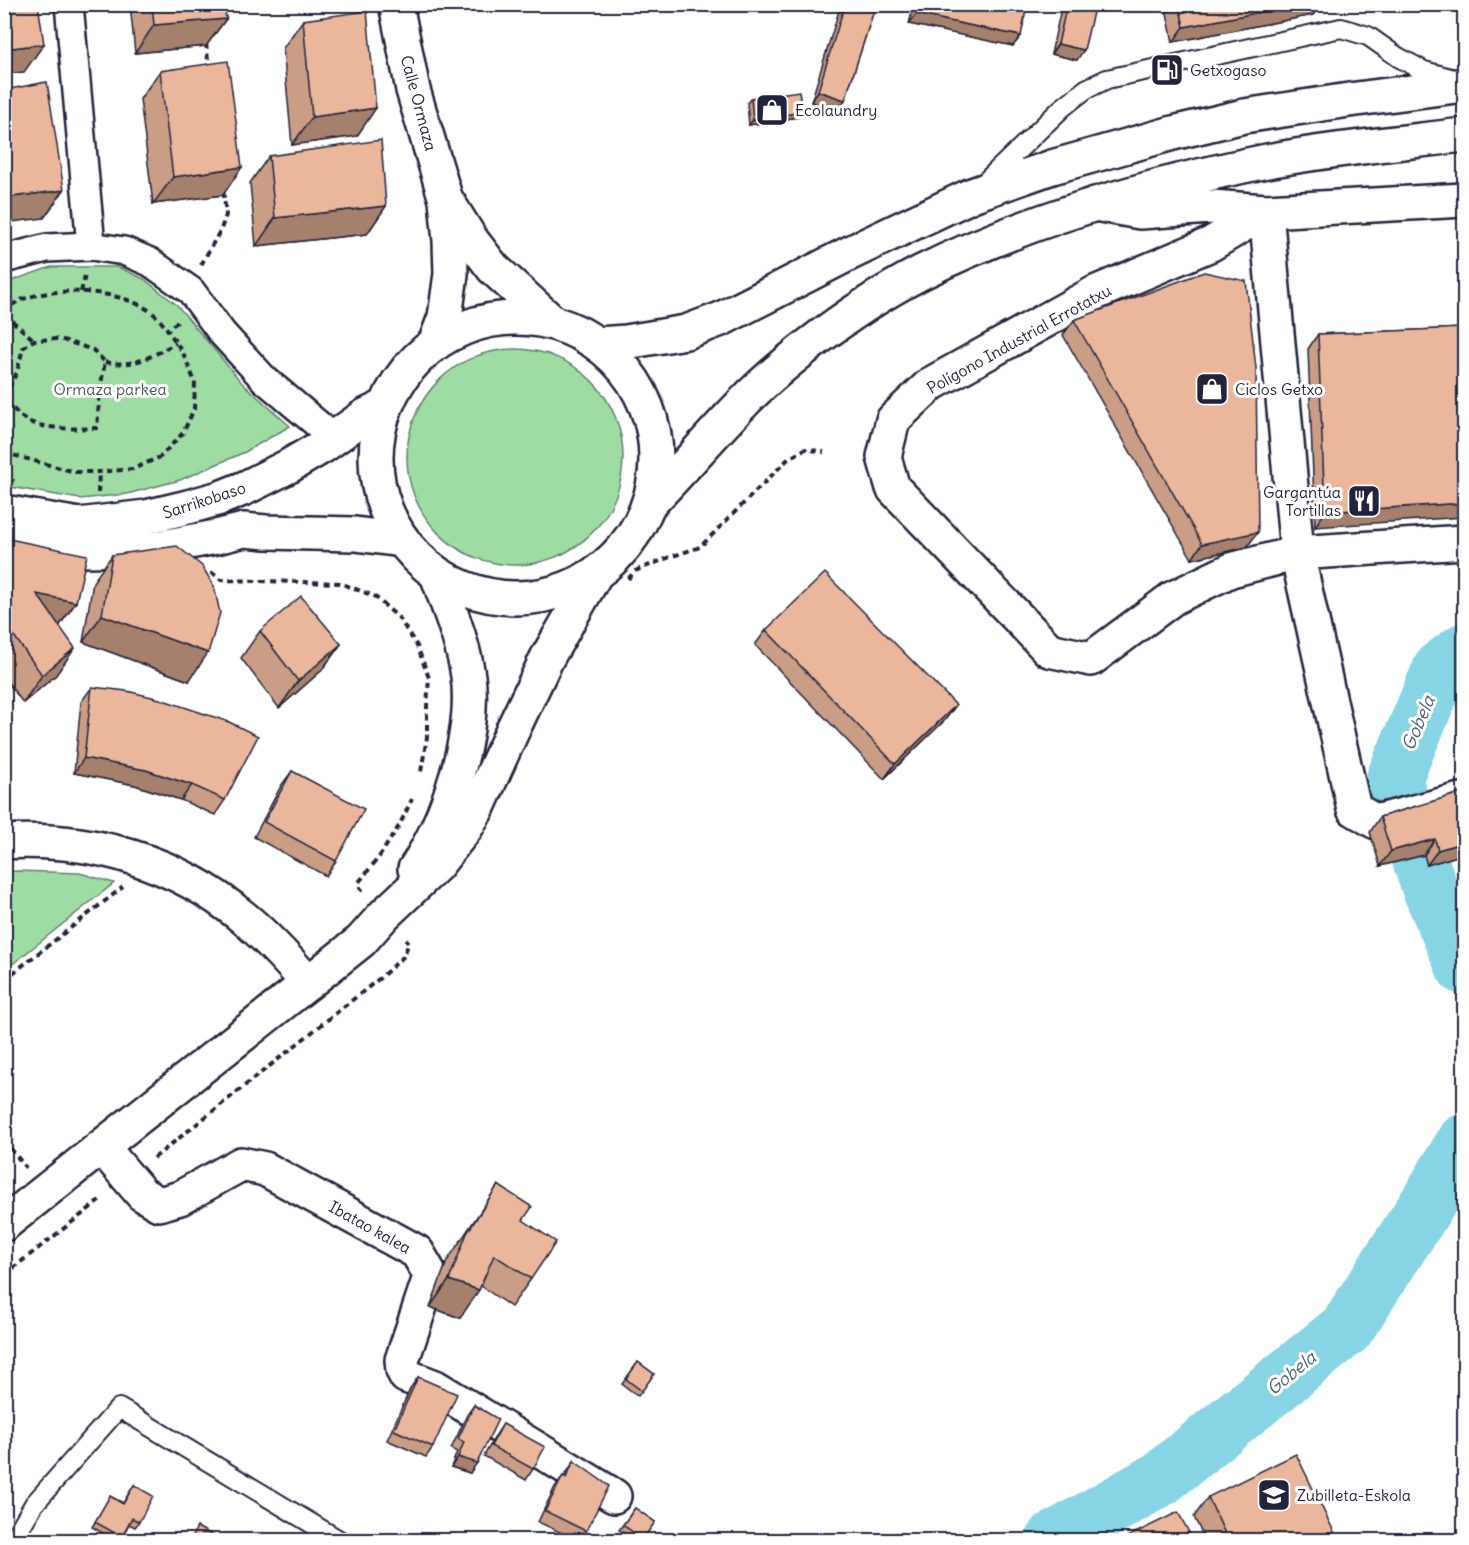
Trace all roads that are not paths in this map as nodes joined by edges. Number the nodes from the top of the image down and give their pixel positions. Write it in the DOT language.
graph roads {
  1 [pos="69,4"];
  2 [pos="396,4"];
  3 [pos="1464,84"];
  4 [pos="1464,135"];
  5 [pos="972,195"];
  6 [pos="447,200"];
  7 [pos="1464,200"];
  8 [pos="1095,204"];
  9 [pos="1266,211"];
  10 [pos="91,246"];
  11 [pos="4,260"];
  12 [pos="552,322"];
  13 [pos="436,341"];
  14 [pos="598,344"];
  15 [pos="384,407"];
  16 [pos="334,438"];
  17 [pos="10,497"];
  18 [pos="648,506"];
  19 [pos="4,538"];
  20 [pos="402,540"];
  21 [pos="1464,542"];
  22 [pos="1297,553"];
  23 [pos="437,574"];
  24 [pos="611,577"];
  25 [pos="1464,800"];
  26 [pos="4,843"];
  27 [pos="384,915"];
  28 [pos="308,983"];
  29 [pos="102,1147"];
  30 [pos="4,1224"];
  31 [pos="614,1496"];
  32 [pos="13,1540"];
  33 [pos="339,1540"];
  1 -- 10 [label="street"];
  2 -- 6 [label="street, Calle Ormaza"];
  3 -- 5 [label="street"];
  3 -- 5 [label="lane"];
  4 -- 8 [label="street"];
  5 -- 14 [label="street"];
  6 -- 12 [label="street, Calle Ormaza"];
  6 -- 13 [label="street, Calle Ormaza"];
  7 -- 9 [label="street"];
  8 -- 9 [label="street"];
  8 -- 18 [label="street"];
  9 -- 22 [label="street"];
  9 -- 22 [label="street, Polígono Industrial Errotatxu"];
  10 -- 11 [label="street"];
  10 -- 16 [label="street"];
  12 -- 13 [label="street"];
  12 -- 14 [label="street"];
  13 -- 15 [label="street"];
  14 -- 18 [label="street"];
  15 -- 16 [label="street, Sarrikobaso"];
  15 -- 20 [label="street"];
  16 -- 17 [label="street, Sarrikobaso"];
  18 -- 24 [label="street"];
  19 -- 20 [label="street, Sarrikobaso"];
  20 -- 23 [label="street"];
  21 -- 22 [label="street, Polígono Industrial Errotatxu"];
  22 -- 25 [label="street"];
  23 -- 24 [label="street"];
  23 -- 27 [label="street"];
  24 -- 27 [label="street"];
  26 -- 28 [label="street"];
  27 -- 28 [label="street"];
  28 -- 29 [label="street"];
  29 -- 30 [label="street"];
  29 -- 31 [label="street, Ibatao kalea"];
  32 -- 33 [label="lane"];
}
